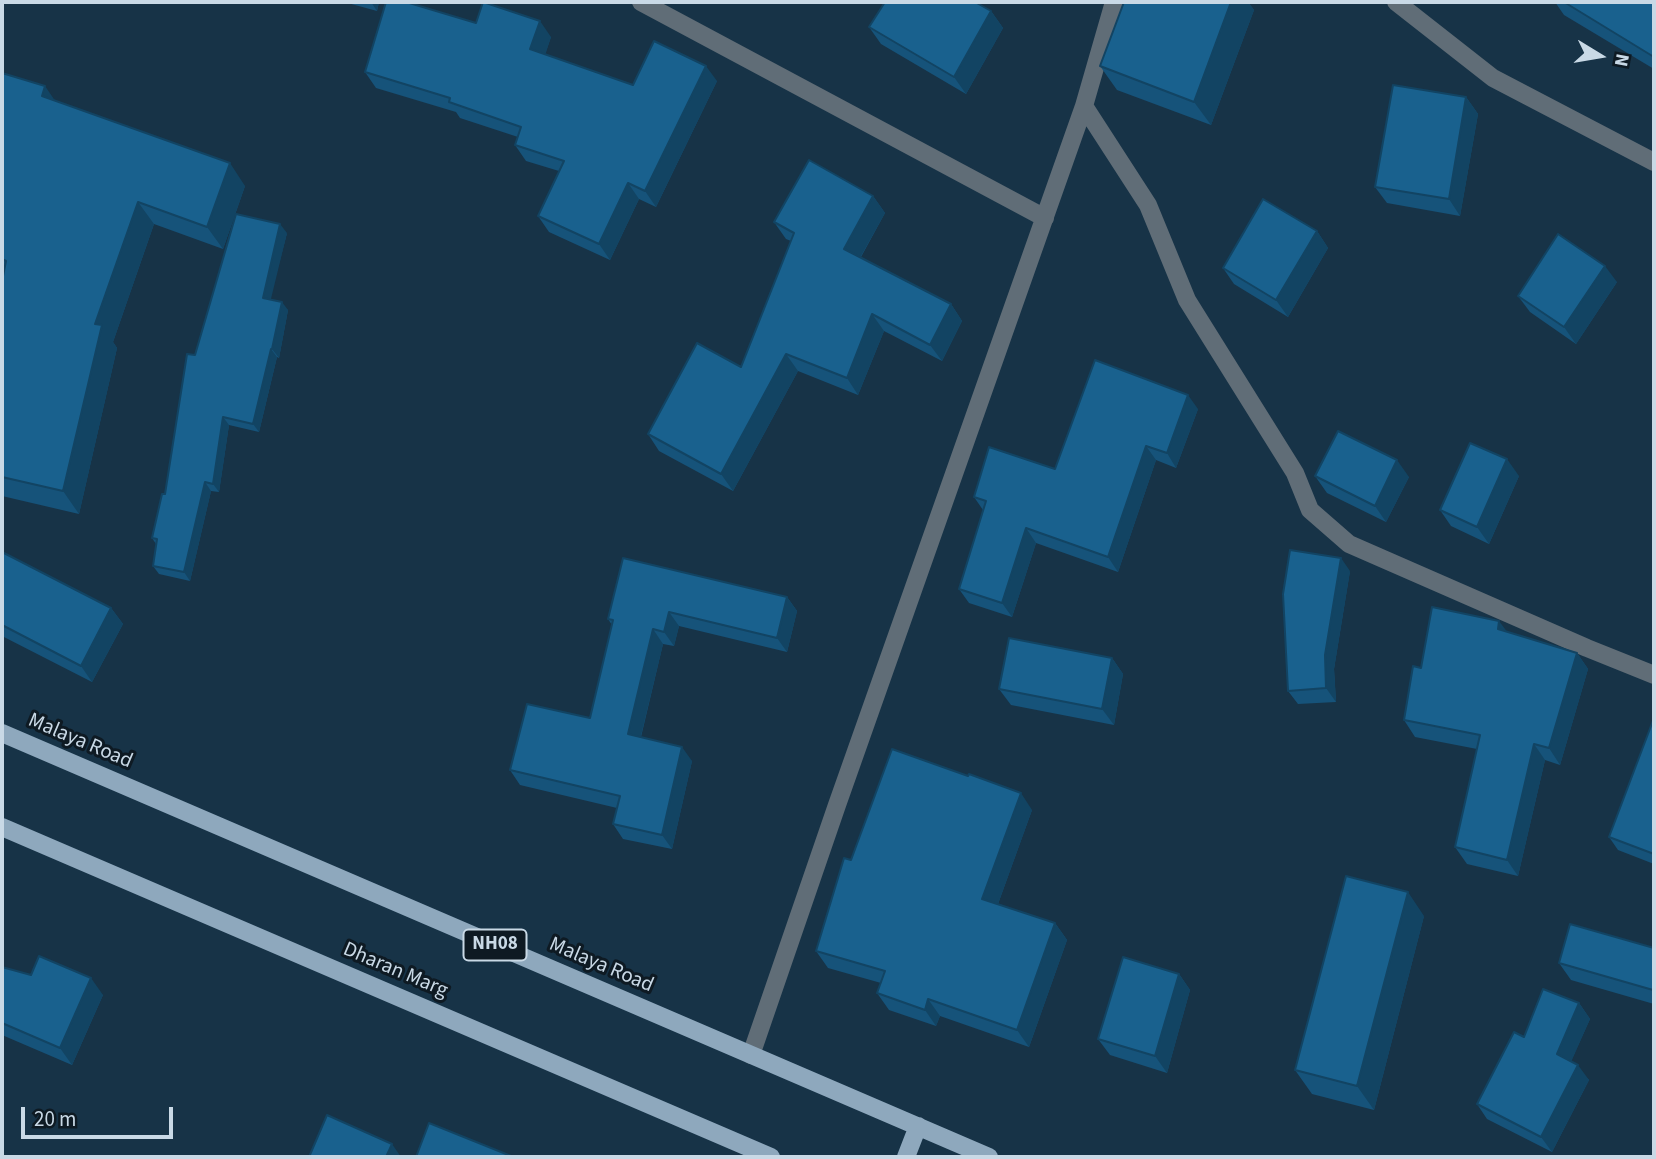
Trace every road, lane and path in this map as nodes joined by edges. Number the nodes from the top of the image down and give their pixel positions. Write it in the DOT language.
graph roads {
  1 [pos="641,2"];
  2 [pos="1114,2"];
  3 [pos="1396,2"];
  4 [pos="1084,106"];
  5 [pos="1654,162"];
  6 [pos="1045,218"];
  7 [pos="1654,675"];
  8 [pos="2,733"];
  9 [pos="2,827"];
  10 [pos="751,1055"];
  11 [pos="918,1126"];
  12 [pos="771,1157"];
  13 [pos="906,1157"];
  14 [pos="989,1157"];
  1 -- 6 [label="street"];
  2 -- 4 [label="street"];
  3 -- 5 [label="street"];
  4 -- 6 [label="street"];
  4 -- 7 [label="street"];
  6 -- 10 [label="street"];
  8 -- 10 [label="main road, Malaya Road / NH08"];
  9 -- 12 [label="main road, Dharan Marg"];
  10 -- 11 [label="main road, Malaya Road / NH08"];
  11 -- 13 [label="main road"];
  11 -- 14 [label="main road, Malaya Road / NH08"];
}
